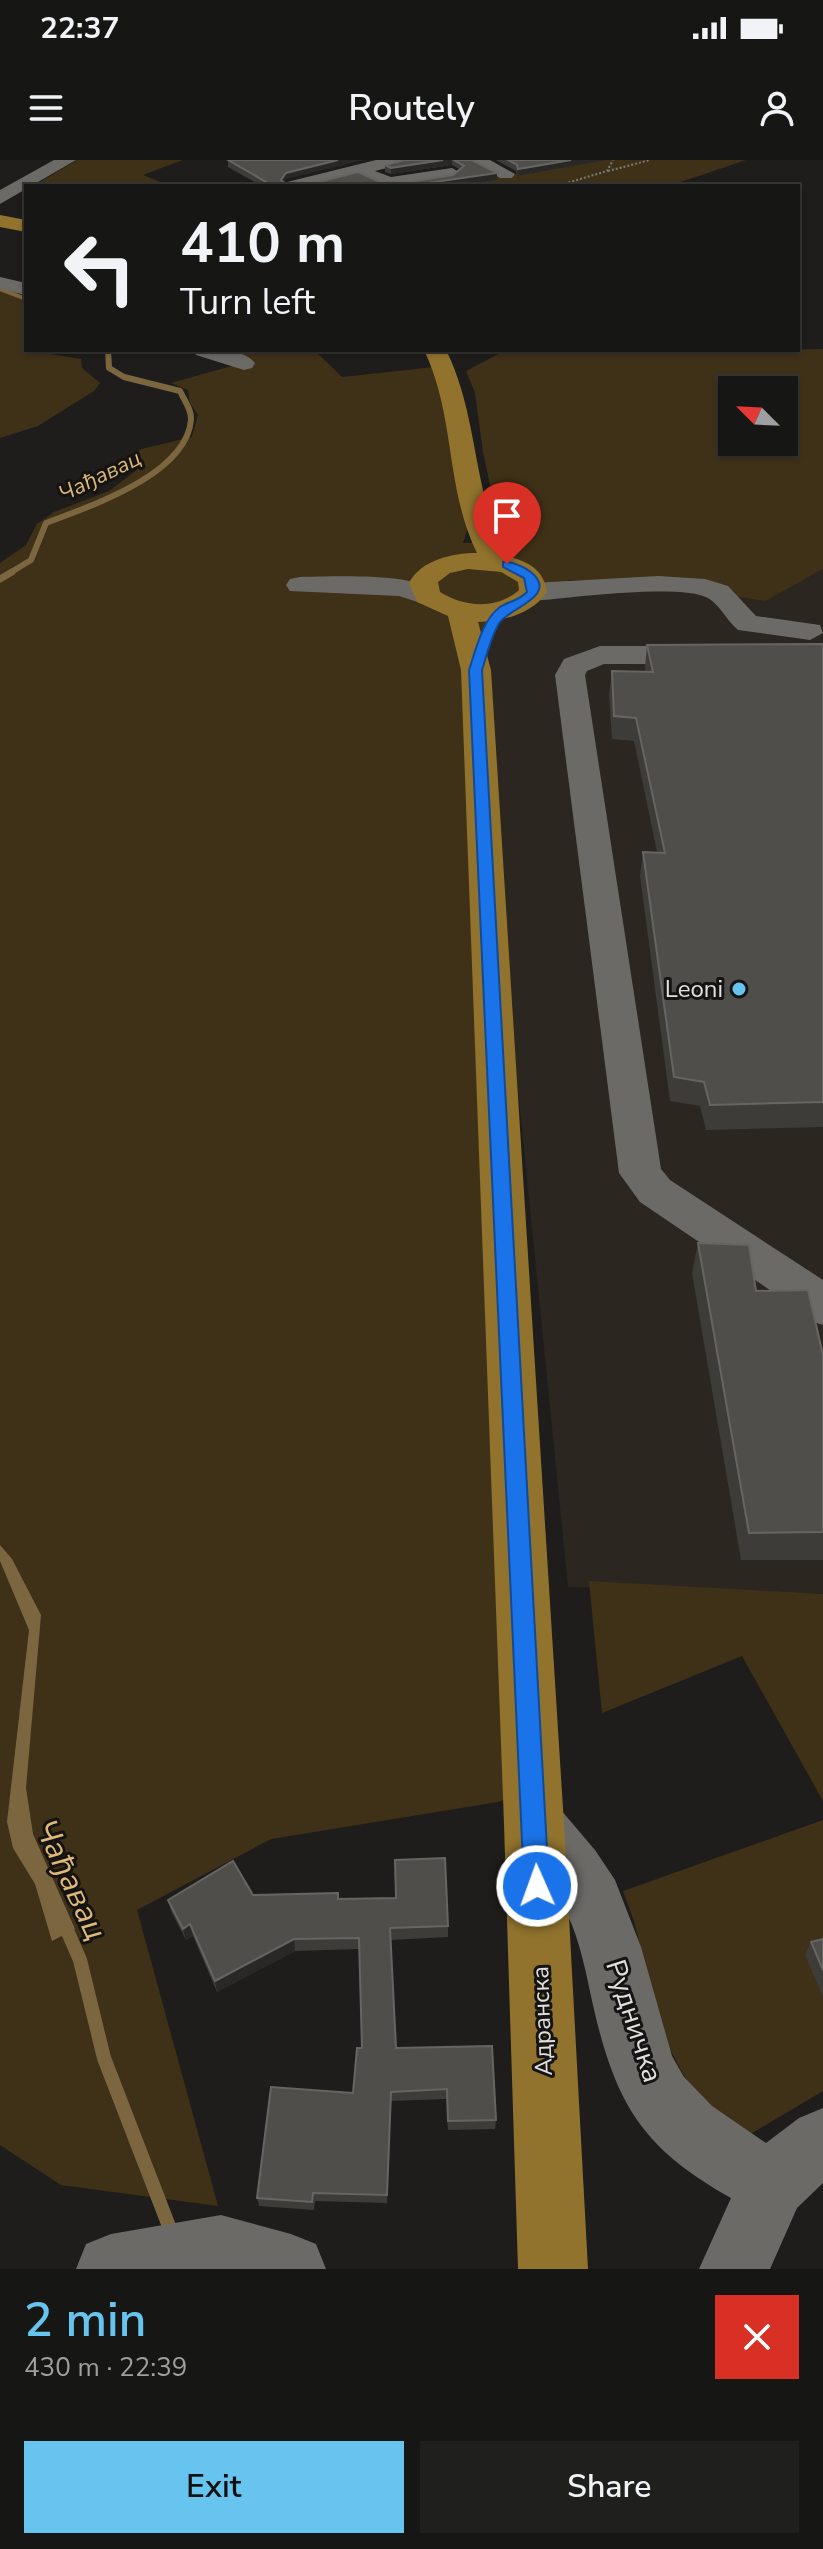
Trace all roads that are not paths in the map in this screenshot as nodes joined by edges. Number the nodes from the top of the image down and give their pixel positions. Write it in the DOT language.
graph roads {
  1 [pos="67,160"];
  2 [pos="397,160"];
  3 [pos="475,160"];
  4 [pos="302,163"];
  5 [pos="355,168"];
  6 [pos="452,173"];
  7 [pos="506,174"];
  8 [pos="329,176"];
  9 [pos="24,184"];
  10 [pos="24,184"];
  11 [pos="300,184"];
  12 [pos="3,196"];
  13 [pos="1,226"];
  14 [pos="24,226"];
  15 [pos="24,234"];
  16 [pos="0,283"];
  17 [pos="24,289"];
  18 [pos="210,352"];
  19 [pos="436,352"];
  20 [pos="244,363"];
  21 [pos="473,511"];
  22 [pos="495,562"];
  23 [pos="451,563"];
  24 [pos="529,583"];
  25 [pos="300,585"];
  26 [pos="426,587"];
  27 [pos="823,604"];
  28 [pos="503,610"];
  29 [pos="461,611"];
  30 [pos="776,629"];
  31 [pos="823,631"];
  32 [pos="823,655"];
  33 [pos="476,670"];
  34 [pos="823,1307"];
  35 [pos="534,1824"];
  36 [pos="798,2163"];
  37 [pos="169,2259"];
  38 [pos="291,2269"];
  39 [pos="553,2269"];
  40 [pos="734,2269"];
  1 -- 9 [label="street"];
  2 -- 5 [label="street"];
  3 -- 7 [label="street"];
  4 -- 8 [label="street"];
  5 -- 6 [label="street"];
  5 -- 8 [label="street"];
  8 -- 11 [label="street"];
  10 -- 12 [label="street"];
  13 -- 14 [label="main road"];
  13 -- 15 [label="main road"];
  16 -- 17 [label="street"];
  18 -- 20 [label="street"];
  19 -- 21 [label="main road"];
  21 -- 22 [label="main road"];
  21 -- 23 [label="main road"];
  22 -- 23 [label="main road"];
  22 -- 24 [label="main road"];
  23 -- 26 [label="main road"];
  24 -- 28 [label="main road"];
  24 -- 30 [label="street"];
  25 -- 26 [label="street"];
  26 -- 29 [label="main road"];
  27 -- 30 [label="street"];
  28 -- 29 [label="main road"];
  28 -- 33 [label="main road, Адранска"];
  29 -- 33 [label="main road, Адранска"];
  30 -- 31 [label="street"];
  32 -- 34 [label="street"];
  33 -- 35 [label="main road, Адранска"];
  35 -- 36 [label="street, Рудничка"];
  35 -- 39 [label="main road, Адранска"];
  36 -- 40 [label="street, Рудничка"];
  37 -- 38 [label="street"];
}
